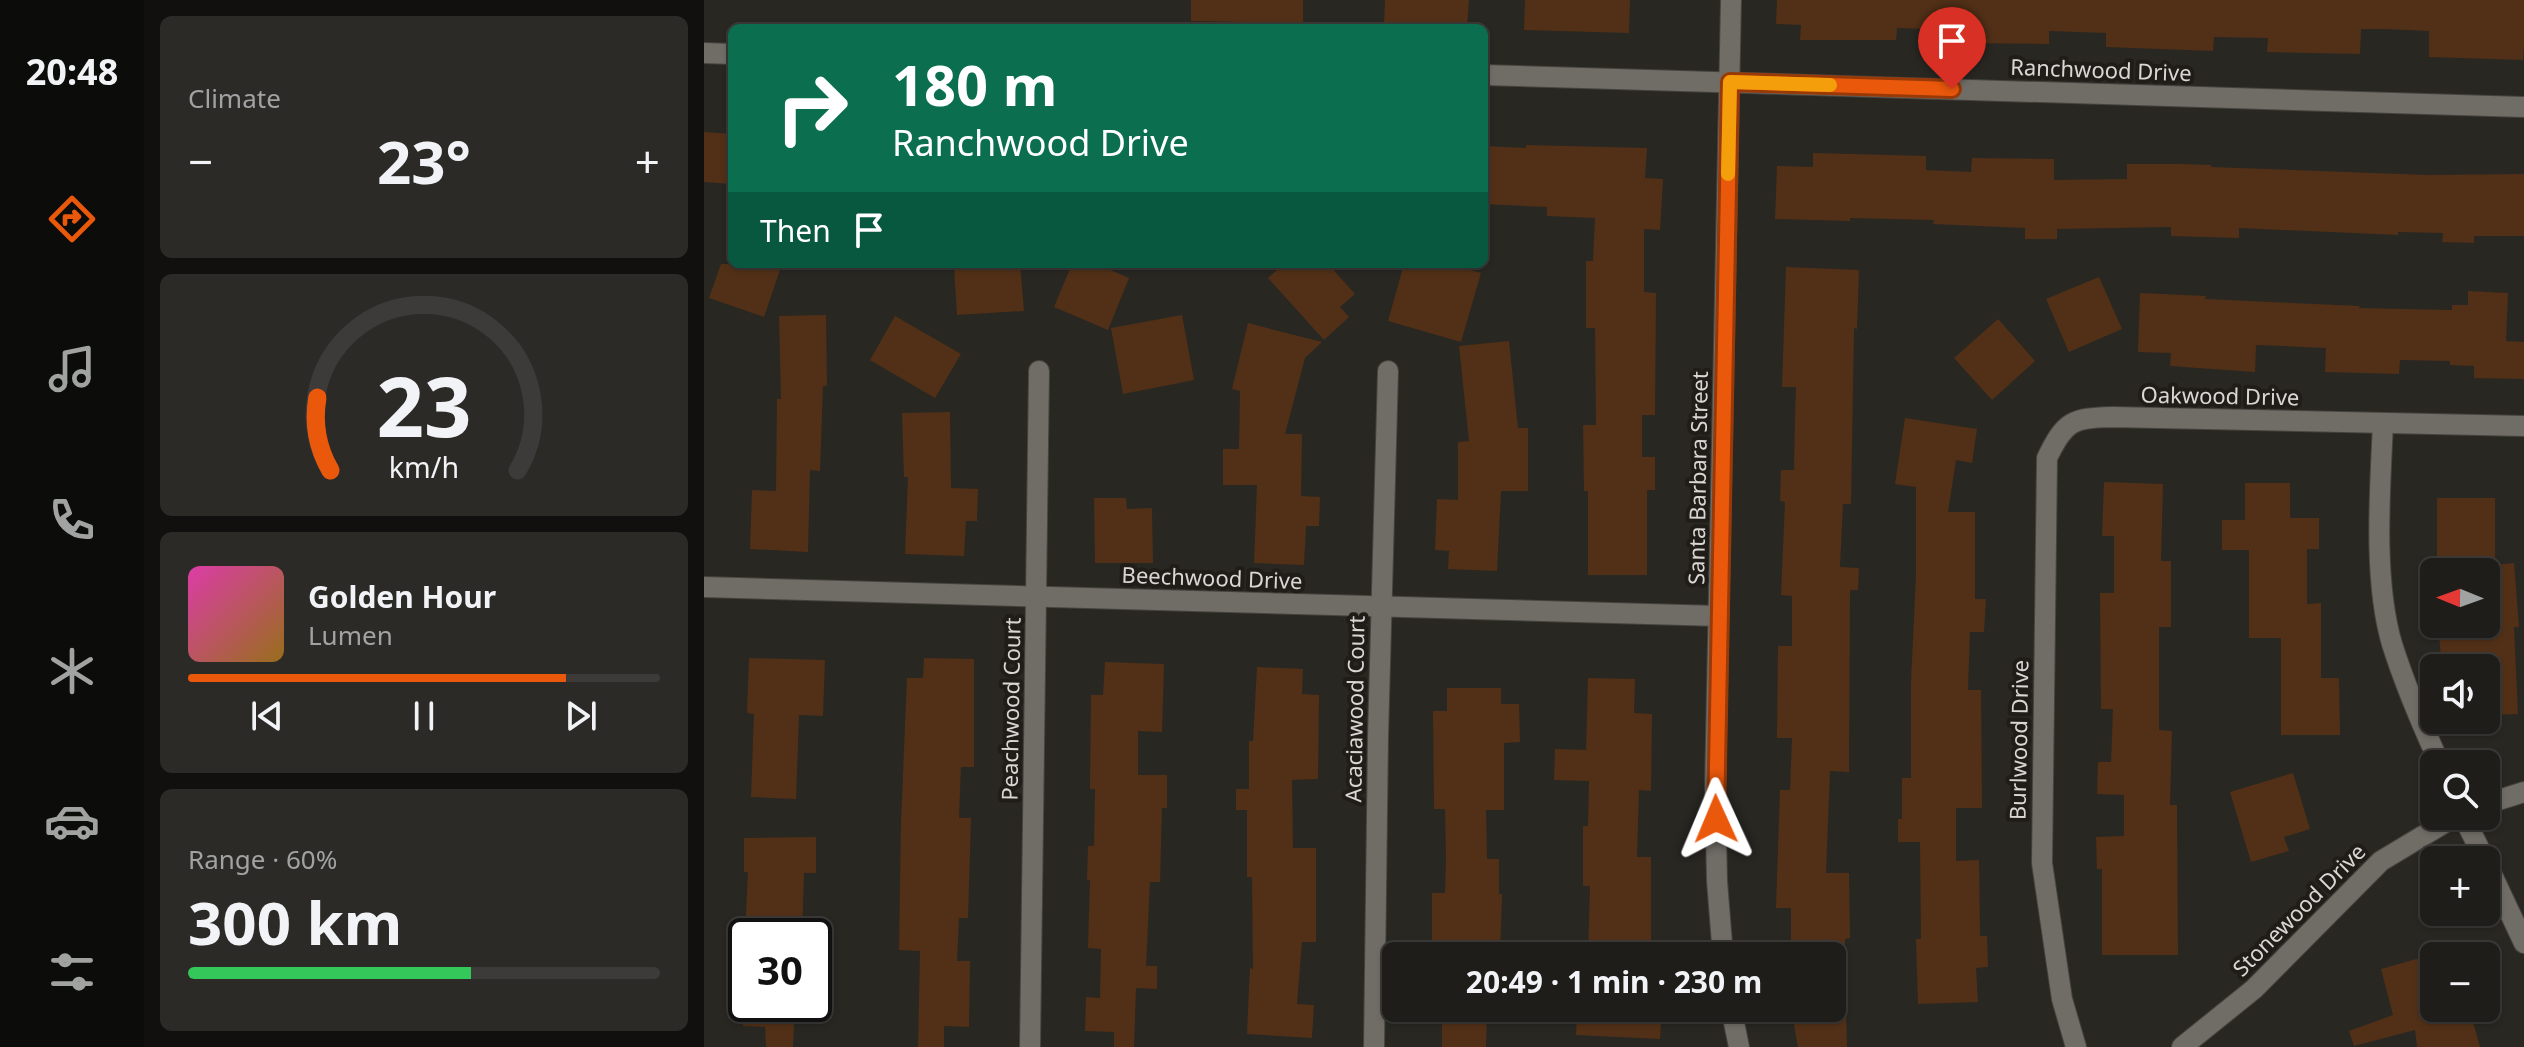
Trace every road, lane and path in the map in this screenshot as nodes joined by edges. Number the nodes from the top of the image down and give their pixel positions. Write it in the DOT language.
graph roads {
  1 [pos="1731,0"];
  2 [pos="704,53"];
  3 [pos="728,54"];
  4 [pos="1488,75"];
  5 [pos="1730,82"];
  6 [pos="2524,107"];
  7 [pos="1039,371"];
  8 [pos="1388,371"];
  9 [pos="2383,423"];
  10 [pos="2524,426"];
  11 [pos="2059,433"];
  12 [pos="704,587"];
  13 [pos="1037,597"];
  14 [pos="1382,607"];
  15 [pos="1719,616"];
  16 [pos="2434,750"];
  17 [pos="2524,792"];
  18 [pos="2500,800"];
  19 [pos="2433,830"];
  20 [pos="2500,891"];
  21 [pos="1722,942"];
  22 [pos="2524,943"];
  23 [pos="1734,1022"];
  24 [pos="1030,1047"];
  25 [pos="1374,1047"];
  26 [pos="1739,1047"];
  27 [pos="2076,1047"];
  28 [pos="2182,1047"];
  1 -- 5 [label="street, Santa Barbara Street"];
  2 -- 3 [label="street"];
  4 -- 5 [label="street, Ranchwood Drive"];
  5 -- 6 [label="street, Ranchwood Drive"];
  5 -- 15 [label="street, Santa Barbara Street"];
  7 -- 13 [label="street, Peachwood Court"];
  8 -- 14 [label="street, Acaciawood Court"];
  9 -- 10 [label="street, Oakwood Drive"];
  9 -- 11 [label="street, Oakwood Drive"];
  9 -- 16 [label="street"];
  11 -- 27 [label="street, Burlwood Drive"];
  12 -- 13 [label="street, Beechwood Drive"];
  13 -- 14 [label="street, Beechwood Drive"];
  13 -- 24 [label="street, Peachwood Court"];
  14 -- 15 [label="street, Beechwood Drive"];
  14 -- 25 [label="street, Acaciawood Court"];
  15 -- 21 [label="street, Santa Barbara Street"];
  17 -- 18 [label="street"];
  19 -- 28 [label="street, Stonewood Drive"];
  20 -- 22 [label="street"];
  23 -- 26 [label="street"];
}
